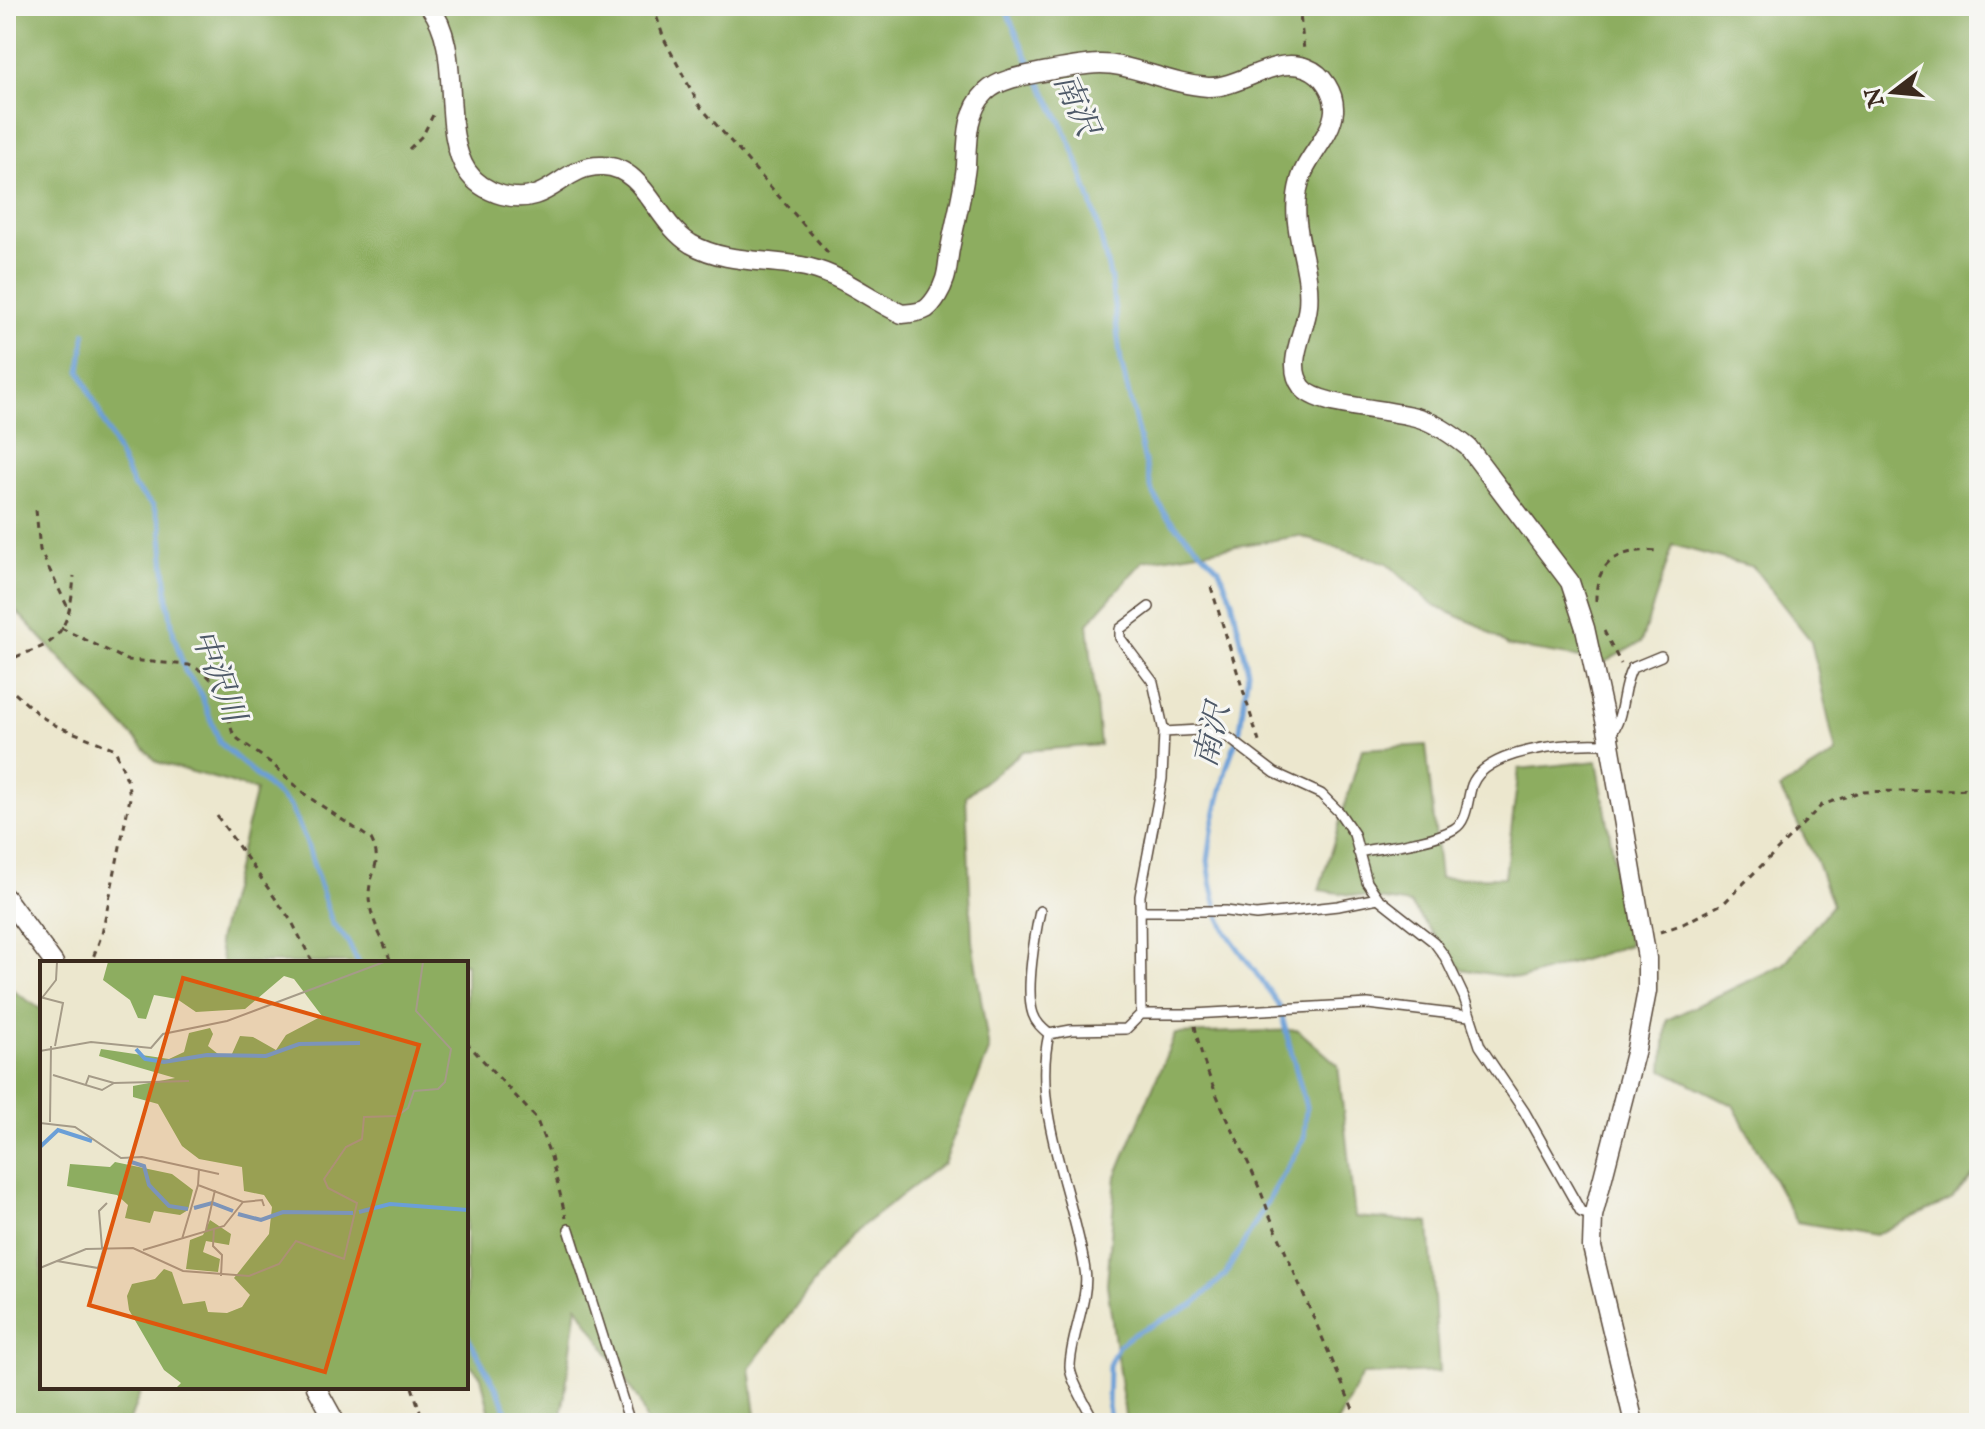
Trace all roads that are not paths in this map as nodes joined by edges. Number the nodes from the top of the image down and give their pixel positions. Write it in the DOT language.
graph roads {
  1 [pos="429,6"];
  2 [pos="1149,607"];
  3 [pos="1661,656"];
  4 [pos="1164,732"];
  5 [pos="1609,738"];
  6 [pos="1358,852"];
  7 [pos="6,898"];
  8 [pos="1378,898"];
  9 [pos="1040,911"];
  10 [pos="1140,911"];
  11 [pos="53,961"];
  12 [pos="1141,1014"];
  13 [pos="1469,1016"];
  14 [pos="1049,1034"];
  15 [pos="1593,1216"];
  16 [pos="569,1229"];
  17 [pos="317,1389"];
  18 [pos="336,1423"];
  19 [pos="630,1423"];
  20 [pos="1095,1423"];
  21 [pos="1634,1423"];
  1 -- 5 [label="street"];
  2 -- 4 [label="lane"];
  3 -- 5 [label="lane"];
  4 -- 6 [label="lane"];
  4 -- 10 [label="lane"];
  5 -- 6 [label="lane"];
  5 -- 15 [label="street"];
  6 -- 8 [label="lane"];
  7 -- 11 [label="street"];
  8 -- 10 [label="lane"];
  8 -- 13 [label="lane"];
  9 -- 14 [label="lane"];
  10 -- 12 [label="lane"];
  12 -- 13 [label="lane"];
  12 -- 14 [label="lane"];
  13 -- 15 [label="lane"];
  14 -- 20 [label="lane"];
  15 -- 21 [label="street"];
  16 -- 19 [label="lane"];
  17 -- 18 [label="street"];
}
